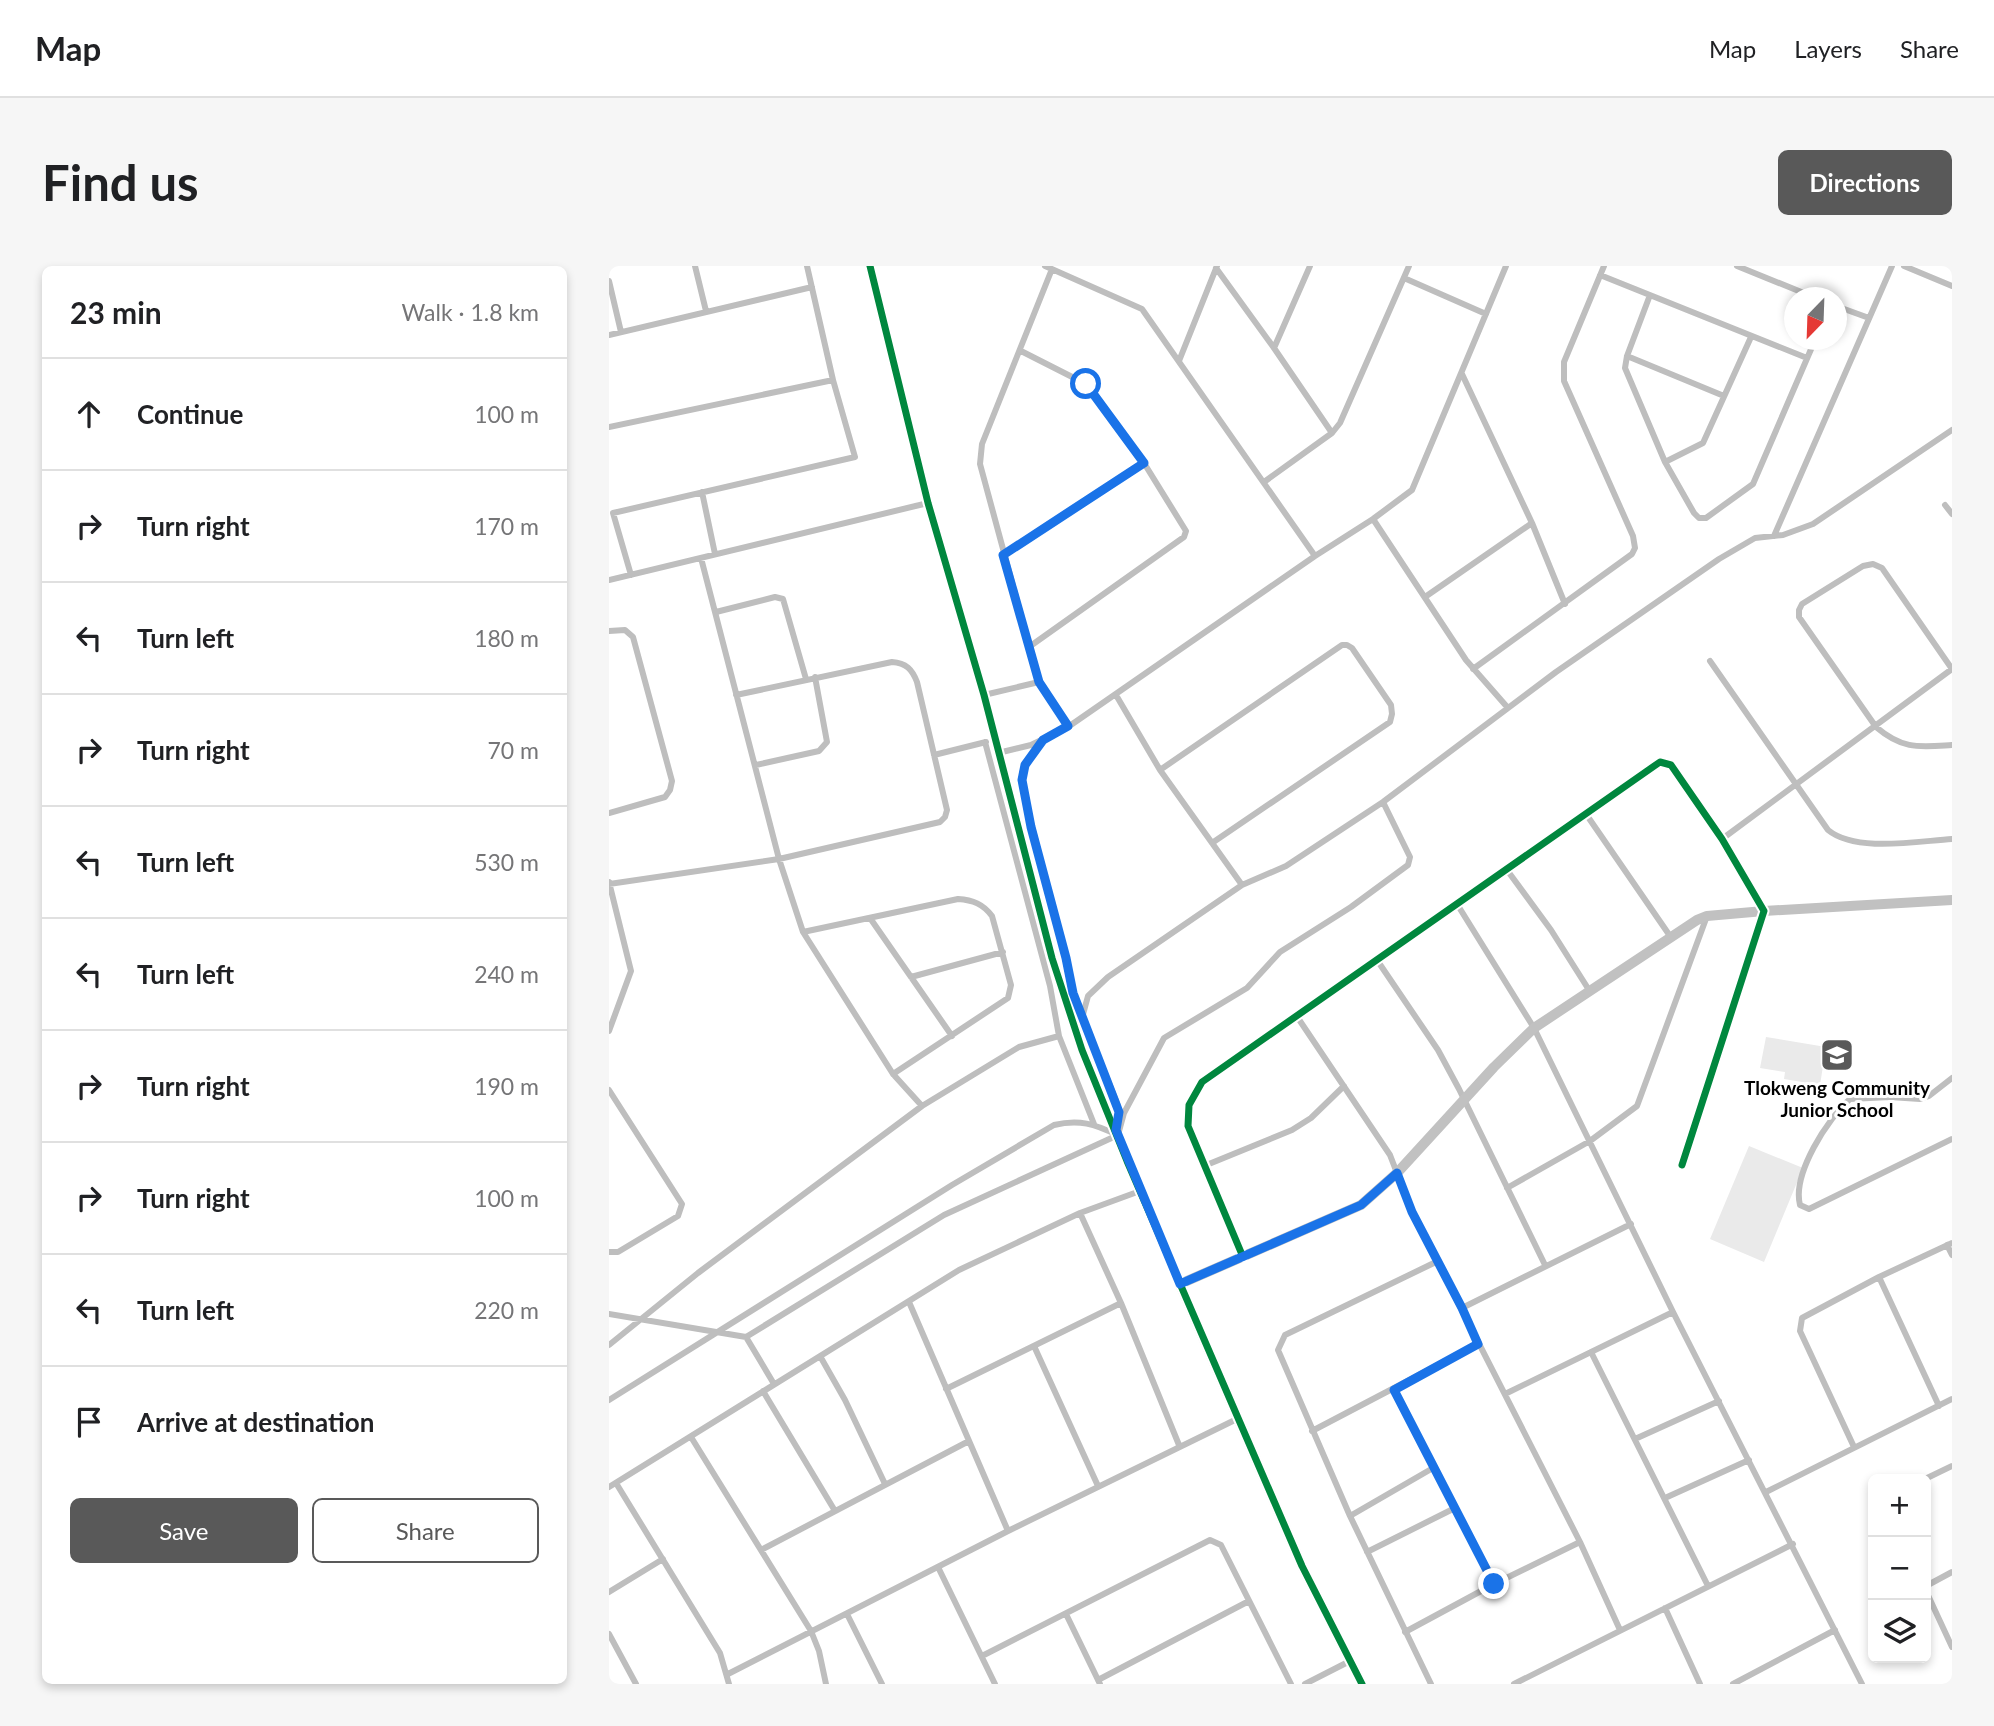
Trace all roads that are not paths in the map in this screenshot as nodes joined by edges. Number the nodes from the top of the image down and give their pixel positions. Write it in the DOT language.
graph roads {
  1 [pos="695,266"];
  2 [pos="807,266"];
  3 [pos="870,266"];
  4 [pos="1310,266"];
  5 [pos="1409,266"];
  6 [pos="1506,266"];
  7 [pos="1604,266"];
  8 [pos="1737,266"];
  9 [pos="1892,266"];
  10 [pos="1904,266"];
  11 [pos="1049,267"];
  12 [pos="1216,267"];
  13 [pos="1600,275"];
  14 [pos="1404,278"];
  15 [pos="609,281"];
  16 [pos="1952,286"];
  17 [pos="812,287"];
  18 [pos="1789,287"];
  19 [pos="1650,295"];
  20 [pos="1847,310"];
  21 [pos="706,311"];
  22 [pos="1486,314"];
  23 [pos="1869,318"];
  24 [pos="621,332"];
  25 [pos="609,335"];
  26 [pos="1751,337"];
  27 [pos="1274,348"];
  28 [pos="1811,350"];
  29 [pos="1021,351"];
  30 [pos="1627,356"];
  31 [pos="1807,358"];
  32 [pos="1179,360"];
  33 [pos="1462,374"];
  34 [pos="833,380"];
  35 [pos="1724,396"];
  36 [pos="609,427"];
  37 [pos="1952,430"];
  38 [pos="1332,433"];
  39 [pos="1665,462"];
  40 [pos="1144,463"];
  41 [pos="1264,482"];
  42 [pos="702,492"];
  43 [pos="928,503"];
  44 [pos="1945,505"];
  45 [pos="611,513"];
  46 [pos="1952,514"];
  47 [pos="1373,519"];
  48 [pos="1532,523"];
  49 [pos="1774,536"];
  50 [pos="715,554"];
  51 [pos="1003,555"];
  52 [pos="1315,556"];
  53 [pos="701,558"];
  54 [pos="631,575"];
  55 [pos="609,580"];
  56 [pos="1425,597"];
  57 [pos="1565,604"];
  58 [pos="716,612"];
  59 [pos="609,631"];
  60 [pos="1029,647"];
  61 [pos="1710,661"];
  62 [pos="1473,669"];
  63 [pos="815,677"];
  64 [pos="806,679"];
  65 [pos="1039,682"];
  66 [pos="736,695"];
  67 [pos="984,695"];
  68 [pos="1116,695"];
  69 [pos="1508,708"];
  70 [pos="1068,726"];
  71 [pos="1876,727"];
  72 [pos="995,740"];
  73 [pos="1043,740"];
  74 [pos="985,742"];
  75 [pos="1952,745"];
  76 [pos="999,753"];
  77 [pos="934,755"];
  78 [pos="756,765"];
  79 [pos="1160,770"];
  80 [pos="1797,783"];
  81 [pos="1383,802"];
  82 [pos="609,813"];
  83 [pos="1586,814"];
  84 [pos="1722,839"];
  85 [pos="1952,839"];
  86 [pos="1212,843"];
  87 [pos="779,859"];
  88 [pos="1507,870"];
  89 [pos="609,883"];
  90 [pos="1242,885"];
  91 [pos="1952,900"];
  92 [pos="1457,904"];
  93 [pos="1764,911"];
  94 [pos="1707,916"];
  95 [pos="870,918"];
  96 [pos="617,920"];
  97 [pos="609,922"];
  98 [pos="803,932"];
  99 [pos="1670,936"];
  100 [pos="1003,953"];
  101 [pos="1377,960"];
  102 [pos="911,977"];
  103 [pos="1589,990"];
  104 [pos="1296,1016"];
  105 [pos="1082,1018"];
  106 [pos="1534,1028"];
  107 [pos="609,1031"];
  108 [pos="952,1036"];
  109 [pos="1059,1036"];
  110 [pos="893,1074"];
  111 [pos="1952,1078"];
  112 [pos="1343,1086"];
  113 [pos="609,1090"];
  114 [pos="1464,1099"];
  115 [pos="922,1106"];
  116 [pos="1094,1124"];
  117 [pos="1117,1132"];
  118 [pos="1952,1139"];
  119 [pos="1590,1141"];
  120 [pos="1682,1165"];
  121 [pos="1204,1166"];
  122 [pos="1397,1173"];
  123 [pos="1507,1188"];
  124 [pos="1140,1191"];
  125 [pos="1080,1213"];
  126 [pos="1631,1223"];
  127 [pos="1950,1244"];
  128 [pos="609,1252"];
  129 [pos="1952,1255"];
  130 [pos="1243,1257"];
  131 [pos="1438,1261"];
  132 [pos="1545,1265"];
  133 [pos="1879,1277"];
  134 [pos="1180,1284"];
  135 [pos="909,1302"];
  136 [pos="1121,1303"];
  137 [pos="1462,1308"];
  138 [pos="1674,1312"];
  139 [pos="610,1313"];
  140 [pos="639,1320"];
  141 [pos="720,1332"];
  142 [pos="746,1337"];
  143 [pos="1478,1344"];
  144 [pos="609,1345"];
  145 [pos="1034,1346"];
  146 [pos="1591,1352"];
  147 [pos="820,1356"];
  148 [pos="774,1384"];
  149 [pos="946,1389"];
  150 [pos="1394,1390"];
  151 [pos="763,1391"];
  152 [pos="1505,1394"];
  153 [pos="1952,1399"];
  154 [pos="609,1400"];
  155 [pos="1719,1401"];
  156 [pos="1939,1406"];
  157 [pos="1239,1418"];
  158 [pos="1312,1431"];
  159 [pos="691,1437"];
  160 [pos="1635,1440"];
  161 [pos="969,1441"];
  162 [pos="1179,1446"];
  163 [pos="1854,1447"];
  164 [pos="1749,1460"];
  165 [pos="1952,1466"];
  166 [pos="1433,1468"];
  167 [pos="1931,1476"];
  168 [pos="616,1483"];
  169 [pos="885,1484"];
  170 [pos="1098,1486"];
  171 [pos="609,1487"];
  172 [pos="1766,1492"];
  173 [pos="1665,1498"];
  174 [pos="1455,1508"];
  175 [pos="835,1511"];
  176 [pos="1350,1516"];
  177 [pos="1008,1531"];
  178 [pos="1580,1542"];
  179 [pos="1793,1544"];
  180 [pos="761,1550"];
  181 [pos="1367,1552"];
  182 [pos="663,1559"];
  183 [pos="938,1567"];
  184 [pos="1952,1572"];
  185 [pos="1494,1584"];
  186 [pos="1931,1585"];
  187 [pos="1708,1586"];
  188 [pos="609,1592"];
  189 [pos="1931,1599"];
  190 [pos="1249,1601"];
  191 [pos="1665,1608"];
  192 [pos="847,1614"];
  193 [pos="1066,1614"];
  194 [pos="1620,1630"];
  195 [pos="1835,1630"];
  196 [pos="811,1631"];
  197 [pos="1405,1632"];
  198 [pos="609,1634"];
  199 [pos="1952,1647"];
  200 [pos="982,1656"];
  201 [pos="1350,1661"];
  202 [pos="728,1674"];
  203 [pos="1099,1682"];
  204 [pos="636,1684"];
  205 [pos="729,1684"];
  206 [pos="826,1684"];
  207 [pos="882,1684"];
  208 [pos="995,1684"];
  209 [pos="1291,1684"];
  210 [pos="1305,1684"];
  211 [pos="1361,1684"];
  212 [pos="1431,1684"];
  213 [pos="1514,1684"];
  214 [pos="1700,1684"];
  215 [pos="1733,1684"];
  216 [pos="1862,1684"];
  1 -- 21 [label="street"];
  2 -- 17 [label="street"];
  3 -- 43 [label="street"];
  4 -- 27 [label="street"];
  5 -- 14 [label="street"];
  6 -- 22 [label="street"];
  7 -- 13 [label="street"];
  8 -- 18 [label="street"];
  9 -- 23 [label="street"];
  10 -- 16 [label="street"];
  11 -- 29 [label="street"];
  11 -- 32 [label="street"];
  12 -- 27 [label="street"];
  12 -- 32 [label="street"];
  13 -- 19 [label="street"];
  13 -- 57 [label="street"];
  14 -- 22 [label="street"];
  14 -- 38 [label="street"];
  15 -- 24 [label="street"];
  17 -- 21 [label="street"];
  17 -- 34 [label="street"];
  19 -- 26 [label="street"];
  19 -- 30 [label="street"];
  20 -- 23 [label="street"];
  21 -- 24 [label="street"];
  22 -- 33 [label="street"];
  23 -- 49 [label="street"];
  24 -- 25 [label="street"];
  26 -- 31 [label="street"];
  26 -- 35 [label="street"];
  27 -- 38 [label="street"];
  28 -- 31 [label="street"];
  29 -- 40 [label="street"];
  29 -- 51 [label="street"];
  30 -- 35 [label="street"];
  30 -- 39 [label="street"];
  31 -- 39 [label="street"];
  32 -- 41 [label="street"];
  33 -- 47 [label="street"];
  33 -- 48 [label="street"];
  34 -- 36 [label="street"];
  34 -- 42 [label="street"];
  35 -- 39 [label="street"];
  37 -- 49 [label="street"];
  38 -- 41 [label="street"];
  40 -- 51 [label="street"];
  40 -- 60 [label="street"];
  41 -- 52 [label="street"];
  42 -- 45 [label="street"];
  42 -- 50 [label="street"];
  43 -- 50 [label="street"];
  43 -- 67 [label="street"];
  44 -- 46 [label="street"];
  45 -- 54 [label="street"];
  47 -- 52 [label="street"];
  47 -- 56 [label="street"];
  48 -- 56 [label="street"];
  48 -- 57 [label="street"];
  49 -- 69 [label="street"];
  50 -- 53 [label="street"];
  51 -- 60 [label="street"];
  52 -- 68 [label="street"];
  53 -- 54 [label="street"];
  53 -- 58 [label="street"];
  54 -- 55 [label="street"];
  56 -- 62 [label="street"];
  57 -- 62 [label="street"];
  58 -- 64 [label="street"];
  58 -- 66 [label="street"];
  59 -- 82 [label="street"];
  60 -- 65 [label="street"];
  61 -- 80 [label="street"];
  62 -- 69 [label="street"];
  63 -- 64 [label="street"];
  63 -- 77 [label="street"];
  63 -- 78 [label="street"];
  64 -- 66 [label="street"];
  65 -- 67 [label="street"];
  65 -- 70 [label="street"];
  66 -- 78 [label="street"];
  67 -- 72 [label="street"];
  68 -- 70 [label="street"];
  68 -- 79 [label="street"];
  69 -- 81 [label="street"];
  70 -- 73 [label="street"];
  71 -- 71 [label="street"];
  71 -- 75 [label="street"];
  71 -- 80 [label="street"];
  72 -- 74 [label="street"];
  72 -- 76 [label="street"];
  73 -- 76 [label="street"];
  73 -- 105 [label="street"];
  74 -- 77 [label="street"];
  74 -- 109 [label="street"];
  76 -- 117 [label="street"];
  77 -- 87 [label="street"];
  78 -- 87 [label="street"];
  79 -- 86 [label="street"];
  79 -- 86 [label="street"];
  80 -- 84 [label="street"];
  80 -- 85 [label="street"];
  81 -- 90 [label="street"];
  81 -- 117 [label="street"];
  83 -- 84 [label="street"];
  83 -- 88 [label="street"];
  83 -- 99 [label="street"];
  84 -- 93 [label="street"];
  86 -- 90 [label="street"];
  87 -- 89 [label="street"];
  87 -- 98 [label="street"];
  88 -- 92 [label="street"];
  88 -- 103 [label="street"];
  89 -- 96 [label="street"];
  90 -- 105 [label="street"];
  91 -- 93 [label="street"];
  92 -- 101 [label="street"];
  92 -- 106 [label="street"];
  93 -- 94 [label="street"];
  93 -- 120 [label="street"];
  94 -- 99 [label="street"];
  94 -- 119 [label="street"];
  95 -- 98 [label="street"];
  95 -- 100 [label="street"];
  95 -- 102 [label="street"];
  96 -- 97 [label="street"];
  96 -- 107 [label="street"];
  98 -- 110 [label="street"];
  99 -- 103 [label="street"];
  100 -- 102 [label="street"];
  100 -- 108 [label="street"];
  101 -- 104 [label="street"];
  101 -- 114 [label="street"];
  102 -- 108 [label="street"];
  103 -- 106 [label="street"];
  104 -- 112 [label="street"];
  104 -- 121 [label="street"];
  105 -- 117 [label="street"];
  106 -- 114 [label="street"];
  106 -- 119 [label="street"];
  108 -- 110 [label="street"];
  109 -- 115 [label="street"];
  109 -- 116 [label="street"];
  110 -- 115 [label="street"];
  111 -- 118 [label="street"];
  112 -- 121 [label="street"];
  112 -- 122 [label="street"];
  113 -- 128 [label="street"];
  114 -- 122 [label="street"];
  114 -- 123 [label="street"];
  115 -- 140 [label="street"];
  116 -- 117 [label="street"];
  116 -- 141 [label="street"];
  117 -- 124 [label="street"];
  117 -- 142 [label="street"];
  119 -- 123 [label="street"];
  119 -- 126 [label="street"];
  121 -- 130 [label="street"];
  122 -- 130 [label="street"];
  122 -- 131 [label="street"];
  123 -- 132 [label="street"];
  124 -- 125 [label="street"];
  124 -- 134 [label="street"];
  125 -- 135 [label="street"];
  125 -- 136 [label="street"];
  126 -- 132 [label="street"];
  126 -- 138 [label="street"];
  127 -- 129 [label="street"];
  127 -- 133 [label="street"];
  130 -- 134 [label="street"];
  131 -- 137 [label="street"];
  131 -- 158 [label="street"];
  132 -- 137 [label="street"];
  133 -- 156 [label="street"];
  133 -- 163 [label="street"];
  134 -- 157 [label="street"];
  135 -- 147 [label="street"];
  135 -- 149 [label="street"];
  136 -- 145 [label="street"];
  136 -- 162 [label="street"];
  137 -- 143 [label="street"];
  138 -- 146 [label="street"];
  138 -- 155 [label="street"];
  139 -- 140 [label="street"];
  140 -- 141 [label="street"];
  140 -- 144 [label="street"];
  141 -- 142 [label="street"];
  141 -- 154 [label="street"];
  142 -- 148 [label="street"];
  143 -- 150 [label="street"];
  143 -- 152 [label="street"];
  145 -- 149 [label="street"];
  145 -- 170 [label="street"];
  146 -- 152 [label="street"];
  146 -- 160 [label="street"];
  147 -- 148 [label="street"];
  147 -- 169 [label="street"];
  148 -- 151 [label="street"];
  149 -- 161 [label="street"];
  150 -- 158 [label="street"];
  150 -- 166 [label="street"];
  151 -- 159 [label="street"];
  151 -- 175 [label="street"];
  152 -- 178 [label="street"];
  153 -- 156 [label="street"];
  155 -- 160 [label="street"];
  155 -- 164 [label="street"];
  156 -- 163 [label="street"];
  157 -- 162 [label="street"];
  157 -- 201 [label="street"];
  158 -- 176 [label="street"];
  159 -- 168 [label="street"];
  159 -- 180 [label="street"];
  160 -- 173 [label="street"];
  161 -- 169 [label="street"];
  161 -- 177 [label="street"];
  162 -- 170 [label="street"];
  163 -- 172 [label="street"];
  164 -- 172 [label="street"];
  164 -- 173 [label="street"];
  165 -- 167 [label="street"];
  166 -- 174 [label="street"];
  166 -- 176 [label="street"];
  168 -- 171 [label="street"];
  168 -- 182 [label="street"];
  169 -- 175 [label="street"];
  170 -- 177 [label="street"];
  172 -- 179 [label="street"];
  173 -- 187 [label="street"];
  174 -- 181 [label="street"];
  174 -- 185 [label="street"];
  175 -- 180 [label="street"];
  176 -- 181 [label="street"];
  177 -- 183 [label="street"];
  178 -- 185 [label="street"];
  178 -- 194 [label="street"];
  179 -- 187 [label="street"];
  179 -- 195 [label="street"];
  180 -- 196 [label="street"];
  181 -- 197 [label="street"];
  182 -- 188 [label="street"];
  182 -- 202 [label="street"];
  183 -- 192 [label="street"];
  183 -- 200 [label="street"];
  184 -- 186 [label="street"];
  185 -- 197 [label="street"];
  187 -- 191 [label="street"];
  189 -- 199 [label="street"];
  190 -- 193 [label="street"];
  190 -- 203 [label="street"];
  190 -- 209 [label="street"];
  191 -- 194 [label="street"];
  191 -- 214 [label="street"];
  192 -- 196 [label="street"];
  192 -- 207 [label="street"];
  193 -- 200 [label="street"];
  193 -- 203 [label="street"];
  194 -- 213 [label="street"];
  195 -- 215 [label="street"];
  195 -- 216 [label="street"];
  196 -- 202 [label="street"];
  196 -- 206 [label="street"];
  197 -- 212 [label="street"];
  198 -- 204 [label="street"];
  200 -- 208 [label="street"];
  201 -- 210 [label="street"];
  201 -- 211 [label="street"];
  202 -- 205 [label="street"];
}
